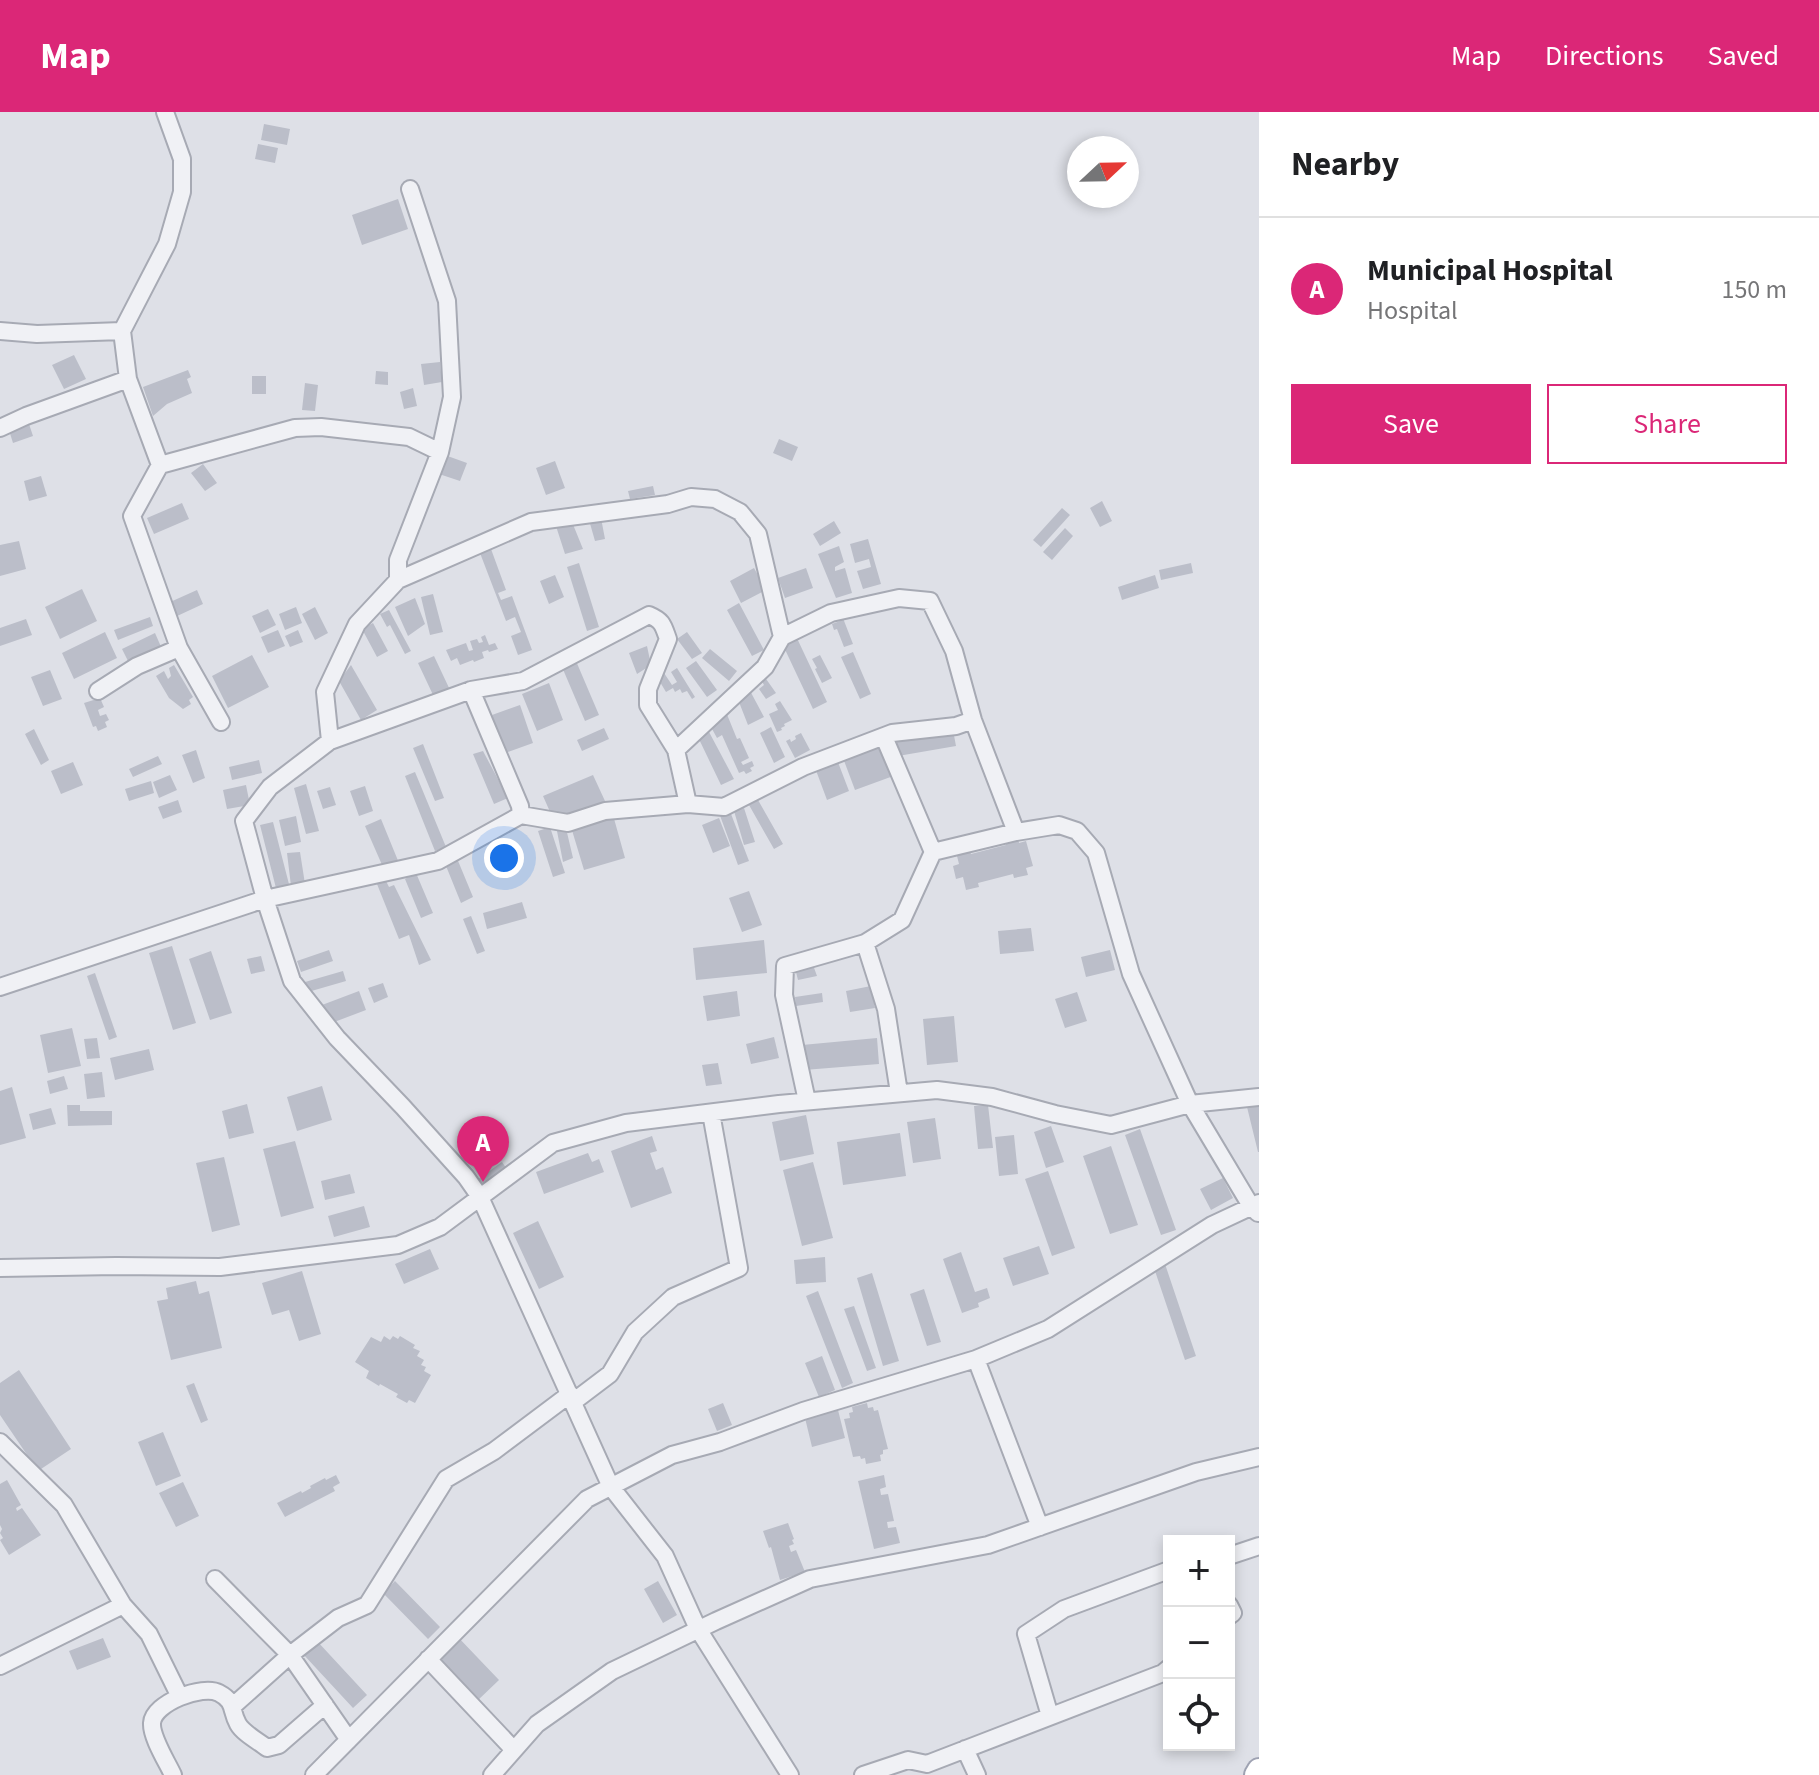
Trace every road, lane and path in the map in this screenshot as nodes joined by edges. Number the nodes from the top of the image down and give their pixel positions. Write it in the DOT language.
graph roads {
  1 [pos="165,112"];
  2 [pos="410,189"];
  3 [pos="0,331"];
  4 [pos="122,331"];
  5 [pos="128,379"];
  6 [pos="0,428"];
  7 [pos="440,452"];
  8 [pos="160,465"];
  9 [pos="398,580"];
  10 [pos="782,637"];
  11 [pos="179,648"];
  12 [pos="471,690"];
  13 [pos="98,691"];
  14 [pos="973,720"];
  15 [pos="221,722"];
  16 [pos="884,737"];
  17 [pos="330,741"];
  18 [pos="676,750"];
  19 [pos="688,804"];
  20 [pos="521,815"];
  21 [pos="1016,832"];
  22 [pos="933,852"];
  23 [pos="265,899"];
  24 [pos="865,943"];
  25 [pos="0,987"];
  26 [pos="899,1093"];
  27 [pos="1259,1097"];
  28 [pos="807,1101"];
  29 [pos="1190,1104"];
  30 [pos="711,1113"];
  31 [pos="480,1197"];
  32 [pos="1256,1208"];
  33 [pos="0,1268"];
  34 [pos="976,1359"];
  35 [pos="571,1398"];
  36 [pos="0,1442"];
  37 [pos="1259,1457"];
  38 [pos="611,1487"];
  39 [pos="1040,1527"];
  40 [pos="1259,1546"];
  41 [pos="1235,1554"];
  42 [pos="1163,1572"];
  43 [pos="215,1579"];
  44 [pos="123,1605"];
  45 [pos="698,1629"];
  46 [pos="290,1655"];
  47 [pos="428,1659"];
  48 [pos="0,1666"];
  49 [pos="1163,1673"];
  50 [pos="180,1697"];
  51 [pos="325,1705"];
  52 [pos="233,1706"];
  53 [pos="1050,1716"];
  54 [pos="349,1740"];
  55 [pos="965,1749"];
  56 [pos="514,1750"];
  57 [pos="173,1775"];
  58 [pos="314,1775"];
  59 [pos="492,1775"];
  60 [pos="790,1775"];
  61 [pos="863,1775"];
  62 [pos="977,1775"];
  1 -- 4 [label="street"];
  2 -- 7 [label="street"];
  3 -- 4 [label="street"];
  4 -- 5 [label="street"];
  5 -- 6 [label="street"];
  5 -- 8 [label="street"];
  7 -- 8 [label="street"];
  7 -- 9 [label="street"];
  8 -- 11 [label="street"];
  9 -- 10 [label="street"];
  9 -- 17 [label="street"];
  10 -- 14 [label="street"];
  10 -- 18 [label="street"];
  11 -- 13 [label="street"];
  11 -- 15 [label="street"];
  12 -- 17 [label="street"];
  12 -- 18 [label="street"];
  12 -- 20 [label="street"];
  14 -- 16 [label="street"];
  14 -- 21 [label="street"];
  16 -- 19 [label="street"];
  16 -- 22 [label="street"];
  17 -- 23 [label="street"];
  18 -- 19 [label="street"];
  19 -- 20 [label="street"];
  20 -- 23 [label="street"];
  21 -- 22 [label="street"];
  21 -- 29 [label="street"];
  22 -- 24 [label="street"];
  23 -- 25 [label="street"];
  23 -- 31 [label="street"];
  24 -- 26 [label="street"];
  24 -- 28 [label="street"];
  26 -- 28 [label="street"];
  26 -- 29 [label="street"];
  27 -- 29 [label="street"];
  28 -- 30 [label="street"];
  29 -- 32 [label="street"];
  30 -- 31 [label="street"];
  30 -- 35 [label="street"];
  31 -- 33 [label="street"];
  31 -- 35 [label="street"];
  32 -- 34 [label="street"];
  34 -- 38 [label="street"];
  34 -- 39 [label="street"];
  35 -- 38 [label="street"];
  35 -- 46 [label="street"];
  36 -- 44 [label="street"];
  37 -- 39 [label="street"];
  38 -- 45 [label="street"];
  38 -- 47 [label="street"];
  39 -- 45 [label="street"];
  40 -- 41 [label="street"];
  42 -- 53 [label="street"];
  43 -- 46 [label="street"];
  44 -- 48 [label="street"];
  44 -- 50 [label="street"];
  45 -- 56 [label="street"];
  45 -- 60 [label="street"];
  46 -- 51 [label="street"];
  46 -- 52 [label="street"];
  47 -- 54 [label="street"];
  47 -- 56 [label="street"];
  49 -- 53 [label="street"];
  50 -- 52 [label="street"];
  50 -- 57 [label="street"];
  51 -- 52 [label="street"];
  51 -- 54 [label="street"];
  53 -- 55 [label="street"];
  54 -- 58 [label="street"];
  55 -- 61 [label="street"];
  55 -- 62 [label="street"];
  56 -- 59 [label="street"];
}
